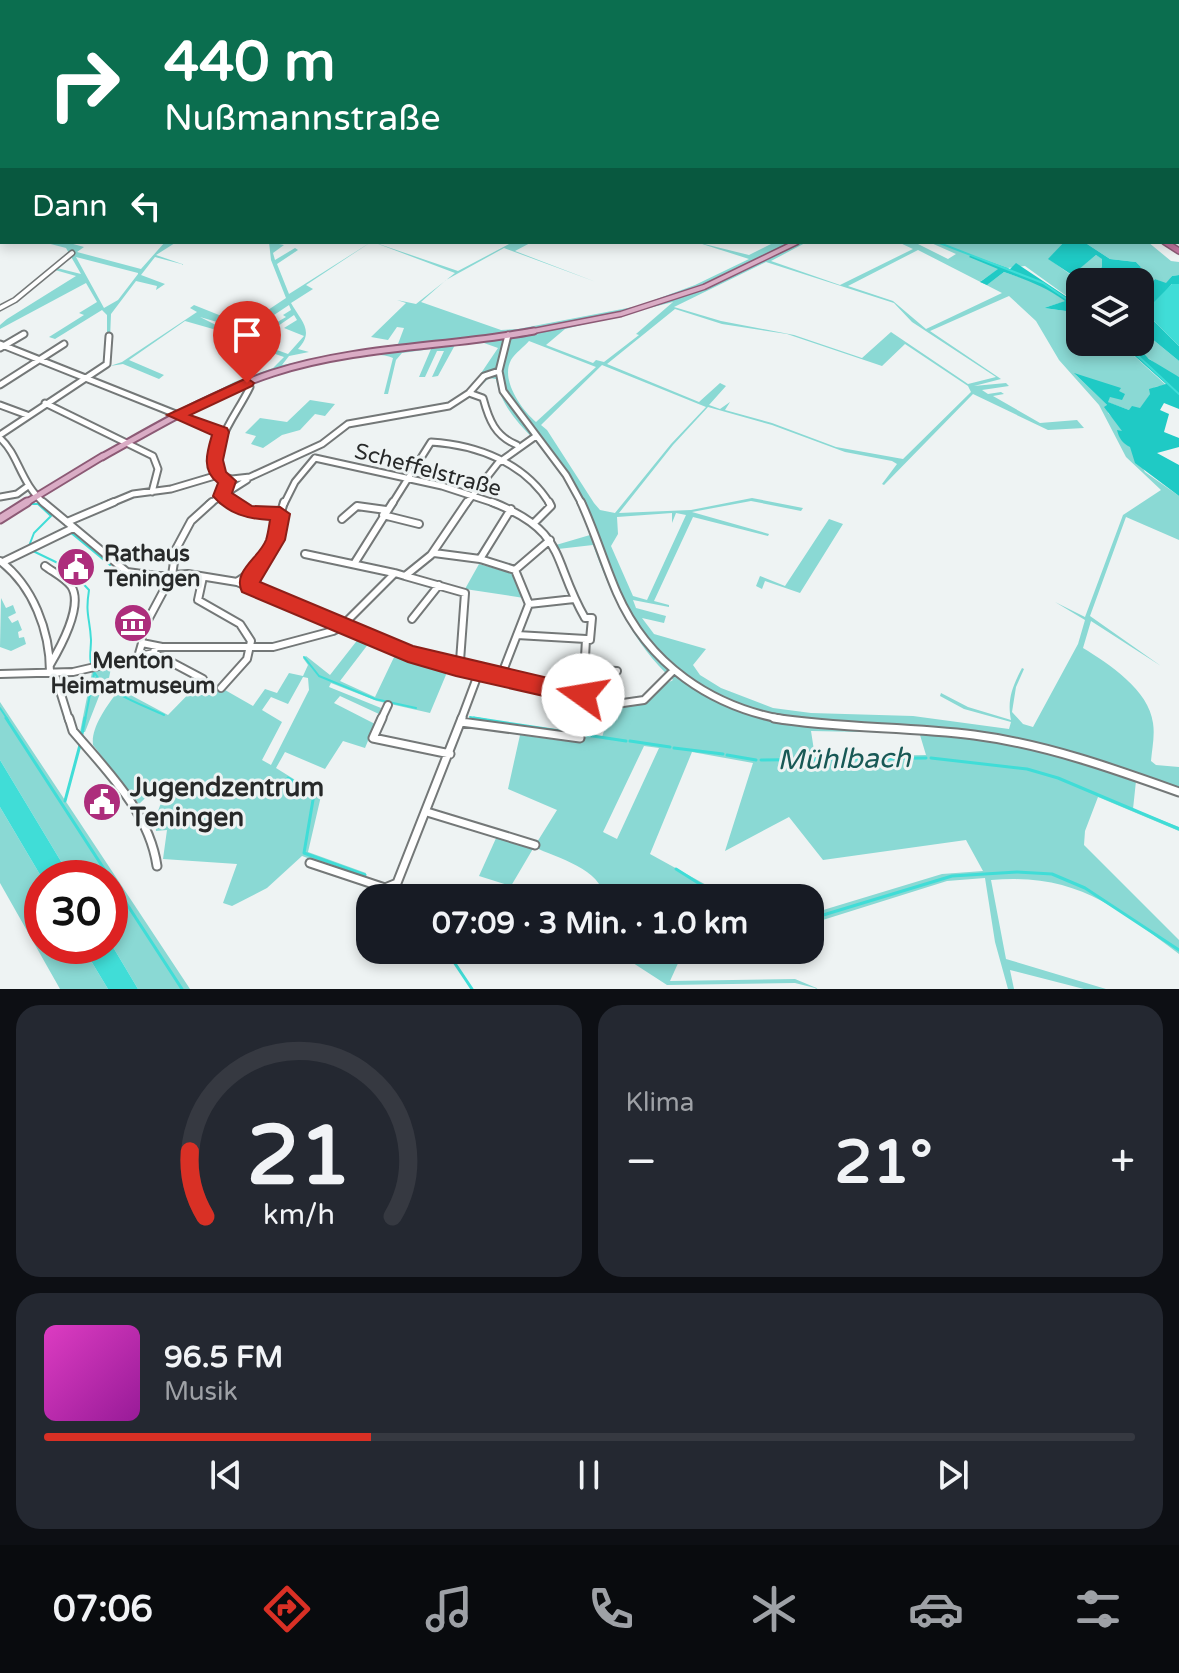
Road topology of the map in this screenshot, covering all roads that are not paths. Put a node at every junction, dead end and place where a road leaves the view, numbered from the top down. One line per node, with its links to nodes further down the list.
1 (793, 244): 5 (main road)
2 (72, 253): 3 (street)
3 (0, 308)
4 (24, 334): 10 (street)
5 (508, 335): 7 (main road); 9 (street)
6 (109, 336): 13 (street)
7 (492, 337): 9 (street); 19 (main road)
8 (64, 344): 11 (street)
9 (507, 345): 12 (street)
10 (1, 346): 11 (street)
11 (40, 360): 13 (street); 14 (street)
12 (499, 371): 16 (street); 23 (street)
13 (84, 378): 17 (street); 19 (street)
14 (0, 385)
15 (250, 387): 21 (street)
16 (469, 393): 25 (street); 26 (street)
17 (45, 403): 20 (street); 24 (street)
18 (0, 405): 20 (street)
19 (175, 415): 21 (street); 24 (main road)
20 (28, 416): 22 (street)
21 (221, 432): 29 (street)
22 (0, 436): 33 (street)
23 (536, 436): 25 (street); 80 (street)
24 (126, 443): 34 (street); 36 (main road)
25 (517, 445): 28 (street)
26 (313, 449): 27 (street); 30 (street)
27 (315, 458): 32 (street, Scheffelstraße); 41 (street)
28 (501, 462): 32 (street); 35 (street); 45 (street)
29 (218, 475): 31 (street); 34 (street)
30 (250, 477): 31 (street); 37 (street)
31 (226, 478): 37 (street)
32 (405, 479): 35 (street, Scheffelstraße); 40 (street)
33 (28, 486): 36 (street); 38 (street)
34 (152, 492): 44 (street)
35 (473, 495): 39 (street, Scheffelstraße); 49 (street)
36 (35, 496): 42 (main road); 44 (street)
37 (223, 496): 41 (street); 59 (street)
38 (0, 497)
39 (511, 509): 45 (street, Scheffelstraße); 51 (street)
40 (384, 513): 43 (street); 46 (street); 53 (street)
41 (280, 514): 60 (street)
42 (0, 519)
43 (342, 519)
44 (67, 522): 47 (street)
45 (535, 522): 48 (street, Scheffelstraße)
46 (419, 524)
47 (73, 528): 52 (street); 59 (street)
48 (550, 540): 56 (street); 66 (street, Scheffelstraße)
49 (434, 553): 51 (street); 61 (street)
50 (305, 554): 53 (street)
51 (480, 559): 56 (street)
52 (1, 562): 54 (street)
53 (354, 564): 58 (street)
54 (11, 566): 57 (street); 78 (street)
55 (45, 566): 78 (street)
56 (515, 570): 67 (street)
57 (0, 571)
58 (395, 573): 61 (street); 69 (street)
59 (172, 575): 62 (street); 72 (street)
60 (251, 575): 63 (street); 65 (street)
61 (405, 576): 64 (street)
62 (203, 577): 63 (street); 73 (street)
63 (237, 582): 65 (street)
64 (439, 585): 68 (street); 76 (street)
65 (249, 586): 69 (street)
66 (575, 599): 67 (street); 71 (street, Scheffelstraße)
67 (529, 604): 70 (street)
68 (412, 619)
69 (341, 627): 73 (street); 76 (street)
70 (517, 635): 71 (street); 83 (street)
71 (586, 639): 77 (street, Scheffelstraße)
72 (142, 643): 74 (street); 75 (street)
73 (249, 648): 74 (street); 85 (street)
74 (155, 650): 75 (street); 84 (street)
75 (139, 656): 78 (street)
76 (456, 667): 81 (street)
77 (584, 669): 79 (street); 86 (street, Scheffelstraße)
78 (52, 671): 82 (street); 95 (street)
79 (617, 671)
80 (673, 671): 86 (street); 91 (street)
81 (479, 672): 83 (street); 88 (street)
82 (0, 674)
83 (501, 676): 86 (street)
84 (203, 679)
85 (221, 688)
86 (583, 695)
87 (388, 705): 90 (street)
88 (461, 722): 89 (street); 90 (street)
89 (580, 738)
90 (450, 754): 92 (street)
91 (1179, 792)
92 (427, 812): 93 (street); 94 (street)
93 (535, 845)
94 (310, 863)
95 (157, 866)

